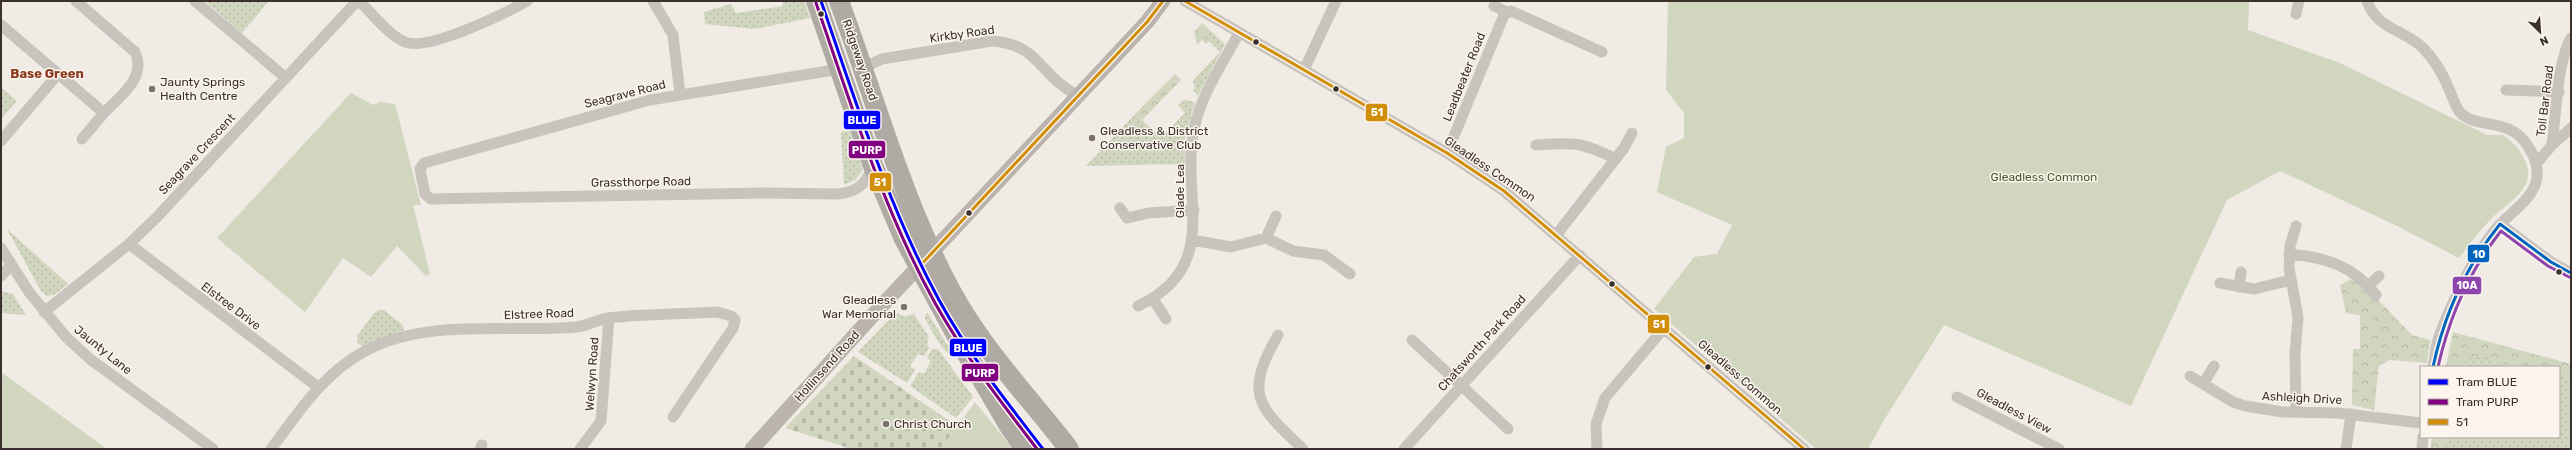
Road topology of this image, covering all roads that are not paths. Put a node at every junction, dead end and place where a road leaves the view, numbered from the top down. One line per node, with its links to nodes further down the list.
1 (76, 1): 29 (street)
2 (195, 1): 24 (street)
3 (358, 1): 4 (street); 24 (street, Seagrave Crescent)
4 (527, 1)
5 (653, 1): 27 (street)
6 (816, 1): 20 (highway, Ridgeway Road)
7 (839, 1): 23 (highway, Ridgeway Road)
8 (1163, 1): 28 (main road, Hollinsend Road)
9 (1185, 1): 17 (street, Gleadless Common)
10 (1336, 1): 21 (street)
11 (2299, 1): 15 (street)
12 (2367, 1): 39 (street)
13 (1494, 6): 14 (street)
14 (1507, 12): 19 (street); 36 (street, Leadbeater Road)
15 (2296, 14)
16 (1, 24): 22 (street)
17 (1239, 33): 21 (street, Gleadless Common); 42 (street, Glade Lea)
18 (2571, 38): 26 (street, Toll Bar Road)
19 (1602, 52)
20 (840, 69): 27 (street, Seagrave Road); 38 (highway, Ridgeway Road)
21 (1304, 70): 36 (street, Gleadless Common)
22 (58, 74): 29 (street); 33 (street)
23 (865, 75): 28 (street, Kirkby Road); 51 (highway, Ridgeway Road)
24 (286, 78): 49 (street, Seagrave Crescent)
25 (2506, 90): 26 (street)
26 (2559, 92): 35 (street, Toll Bar Road)
27 (680, 94): 40 (street, Seagrave Road)
28 (1077, 95): 51 (main road, Hollinsend Road)
29 (104, 113): 32 (street)
30 (2571, 128): 35 (street)
31 (1632, 133): 37 (street)
32 (82, 139)
33 (1, 141)
34 (1536, 145): 37 (street)
35 (2552, 145): 39 (street)
36 (1446, 153): 46 (street, Gleadless Common)
37 (1616, 159): 46 (street)
38 (872, 163): 40 (street, Grassthorpe Road); 55 (highway, Ridgeway Road)
39 (2536, 164): 44 (street)
40 (421, 165)
41 (1120, 208): 42 (street)
42 (1194, 210): 48 (street, Glade Lea)
43 (1276, 216): 47 (street)
44 (2500, 224): 57 (street); 75 (street)
45 (2296, 226): 52 (street)
46 (1557, 234): 53 (street, Gleadless Common)
47 (1266, 238): 48 (street); 58 (street)
48 (1192, 240): 66 (street, Glade Lea)
49 (129, 244): 68 (street, Seagrave Crescent); 79 (street, Elstree Drive)
50 (1, 248): 54 (street, Jaunty Lane)
51 (932, 253): 55 (main road, Hollinsend Road); 92 (highway, Ridgeway Road)
52 (2289, 254): 61 (street); 63 (street)
53 (1580, 255): 71 (street, Gleadless Common); 78 (street, Chatsworth Park Road)
54 (11, 265): 59 (street); 68 (street, Jaunty Lane)
55 (918, 268): 90 (main road, Hollinsend Road); 91 (highway, Ridgeway Road)
56 (2241, 272): 64 (street)
57 (2571, 272)
58 (1350, 274)
59 (1, 276)
60 (2380, 276): 63 (street)
61 (2291, 280): 64 (street); 81 (street)
62 (2220, 283): 64 (street)
63 (2368, 285): 65 (street)
64 (2239, 287)
65 (2376, 295)
66 (1153, 299): 67 (street, Glade Lea); 70 (street)
67 (1138, 306)
68 (44, 312): 87 (street, Jaunty Lane)
69 (609, 318): 79 (street, Elstree Road); 83 (street, Elstree Road); 89 (street, Welwyn Road)
70 (1166, 319)
71 (1664, 328): 95 (street); 96 (street, Gleadless Common)
72 (1278, 335): 93 (street)
73 (1412, 340): 78 (street)
74 (2214, 366): 77 (street)
75 (2433, 366)
76 (2190, 376): 77 (street, Ashleigh Drive)
77 (2203, 384): 81 (street, Ashleigh Drive)
78 (1462, 385): 85 (street); 94 (street, Chatsworth Park Road)
79 (318, 387): 88 (street, Elstree Road)
80 (1957, 397): 97 (street, Gleadless View)
81 (2296, 412): 82 (street, Ashleigh Drive)
82 (2351, 414): 84 (street, Ashleigh Drive); 98 (street)
83 (673, 417)
84 (2420, 423)
85 (1508, 430)
86 (2423, 438): 99 (street)
87 (213, 449)
88 (271, 449)
89 (580, 449)
90 (752, 449)
91 (1025, 449)
92 (1069, 449)
93 (1303, 449)
94 (1404, 449)
95 (1597, 449)
96 (1804, 449)
97 (2059, 449)
98 (2346, 449)
99 (2422, 449)

